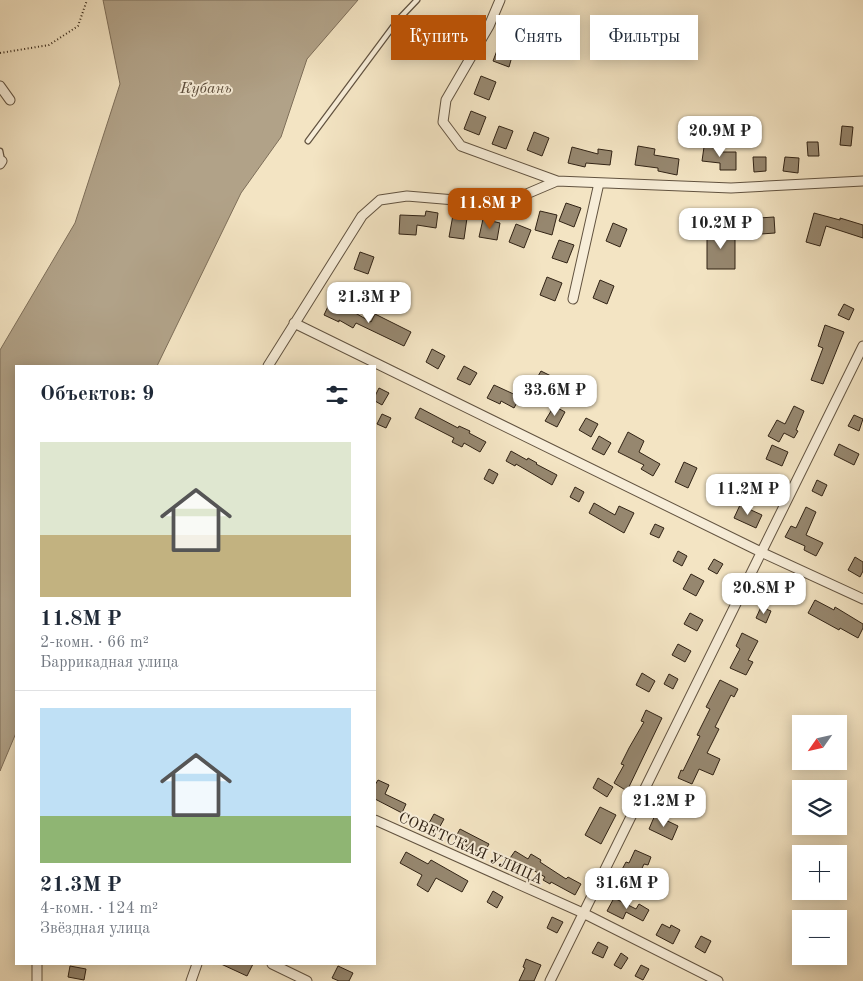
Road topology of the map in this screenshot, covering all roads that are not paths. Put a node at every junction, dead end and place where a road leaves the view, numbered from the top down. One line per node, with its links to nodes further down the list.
1 (417, 0): 5 (lane)
2 (500, 0): 9 (street)
3 (0, 86): 4 (street)
4 (10, 100)
5 (308, 141)
6 (0, 151): 7 (lane)
7 (1, 163)
8 (863, 180): 10 (street)
9 (557, 181): 10 (street); 12 (street)
10 (599, 183): 11 (street)
11 (573, 299)
12 (294, 323): 15 (street); 16 (street)
13 (863, 346): 14 (street)
14 (861, 359): 16 (street)
15 (269, 365)
16 (763, 553): 17 (street); 19 (street)
17 (863, 599)
18 (376, 820): 19 (street, СОВЕТСКАЯ УЛИЦА)
19 (583, 913): 26 (street); 27 (street, СОВЕТСКАЯ УЛИЦА)
20 (37, 965): 23 (street)
21 (197, 965): 24 (street)
22 (274, 965): 25 (street)
23 (37, 981)
24 (191, 981)
25 (307, 981)
26 (550, 981)
27 (718, 981)

